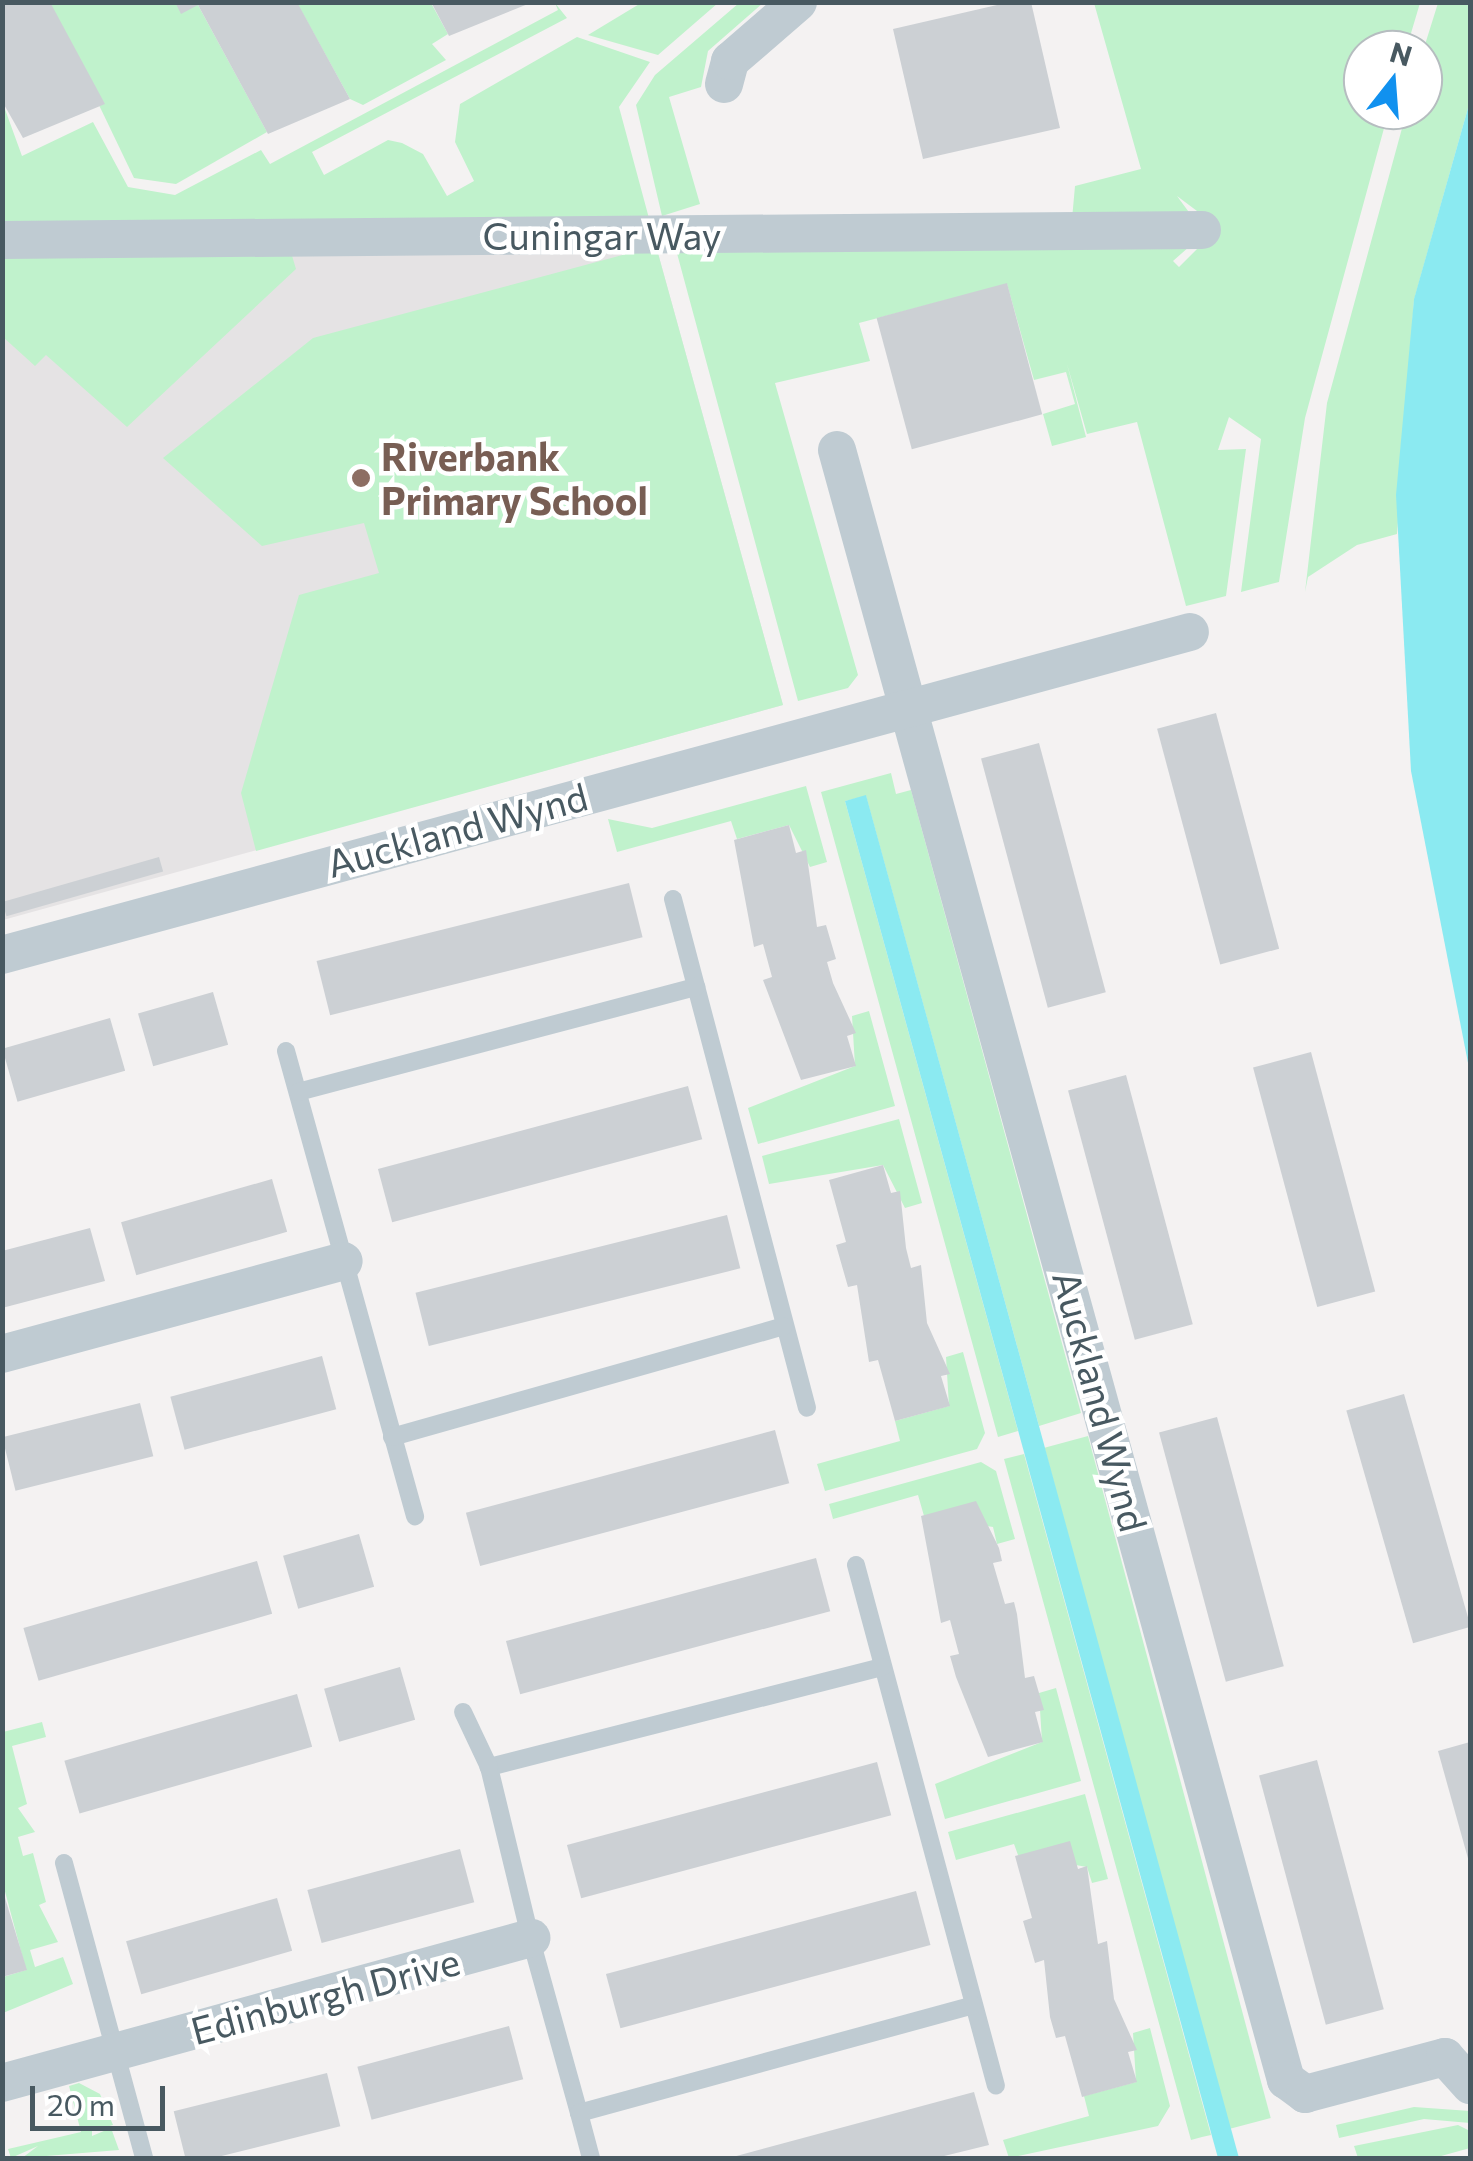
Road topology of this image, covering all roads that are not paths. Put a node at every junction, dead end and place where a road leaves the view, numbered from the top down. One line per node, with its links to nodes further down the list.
1 (798, 2): 2 (street)
2 (724, 84)
3 (1202, 230): 4 (street, Cuningar Way)
4 (2, 240)
5 (837, 450): 7 (street, Auckland Wynd)
6 (1190, 632): 7 (street, Auckland Wynd)
7 (912, 706): 9 (street, Auckland Wynd); 27 (street, Auckland Wynd)
8 (674, 900): 10 (lane)
9 (2, 955)
10 (696, 986): 12 (lane); 14 (lane)
11 (286, 1051): 12 (lane)
12 (298, 1092): 13 (lane)
13 (344, 1261): 15 (street); 17 (lane)
14 (784, 1326): 16 (lane); 17 (lane)
15 (2, 1354)
16 (807, 1408)
17 (392, 1437): 18 (lane)
18 (415, 1516)
19 (856, 1565): 20 (lane)
20 (882, 1667): 22 (lane); 25 (lane)
21 (463, 1712): 22 (lane)
22 (488, 1767): 24 (lane)
23 (64, 1862): 26 (lane)
24 (531, 1938): 26 (street, Edinburgh Drive); 31 (lane)
25 (974, 2005): 29 (lane); 31 (lane)
26 (115, 2052): 28 (street, Edinburgh Drive); 32 (lane)
27 (1458, 2054): 30 (street)
28 (2, 2083)
29 (996, 2086)
30 (1470, 2086)
31 (579, 2113): 33 (lane)
32 (144, 2158)
33 (591, 2158)

